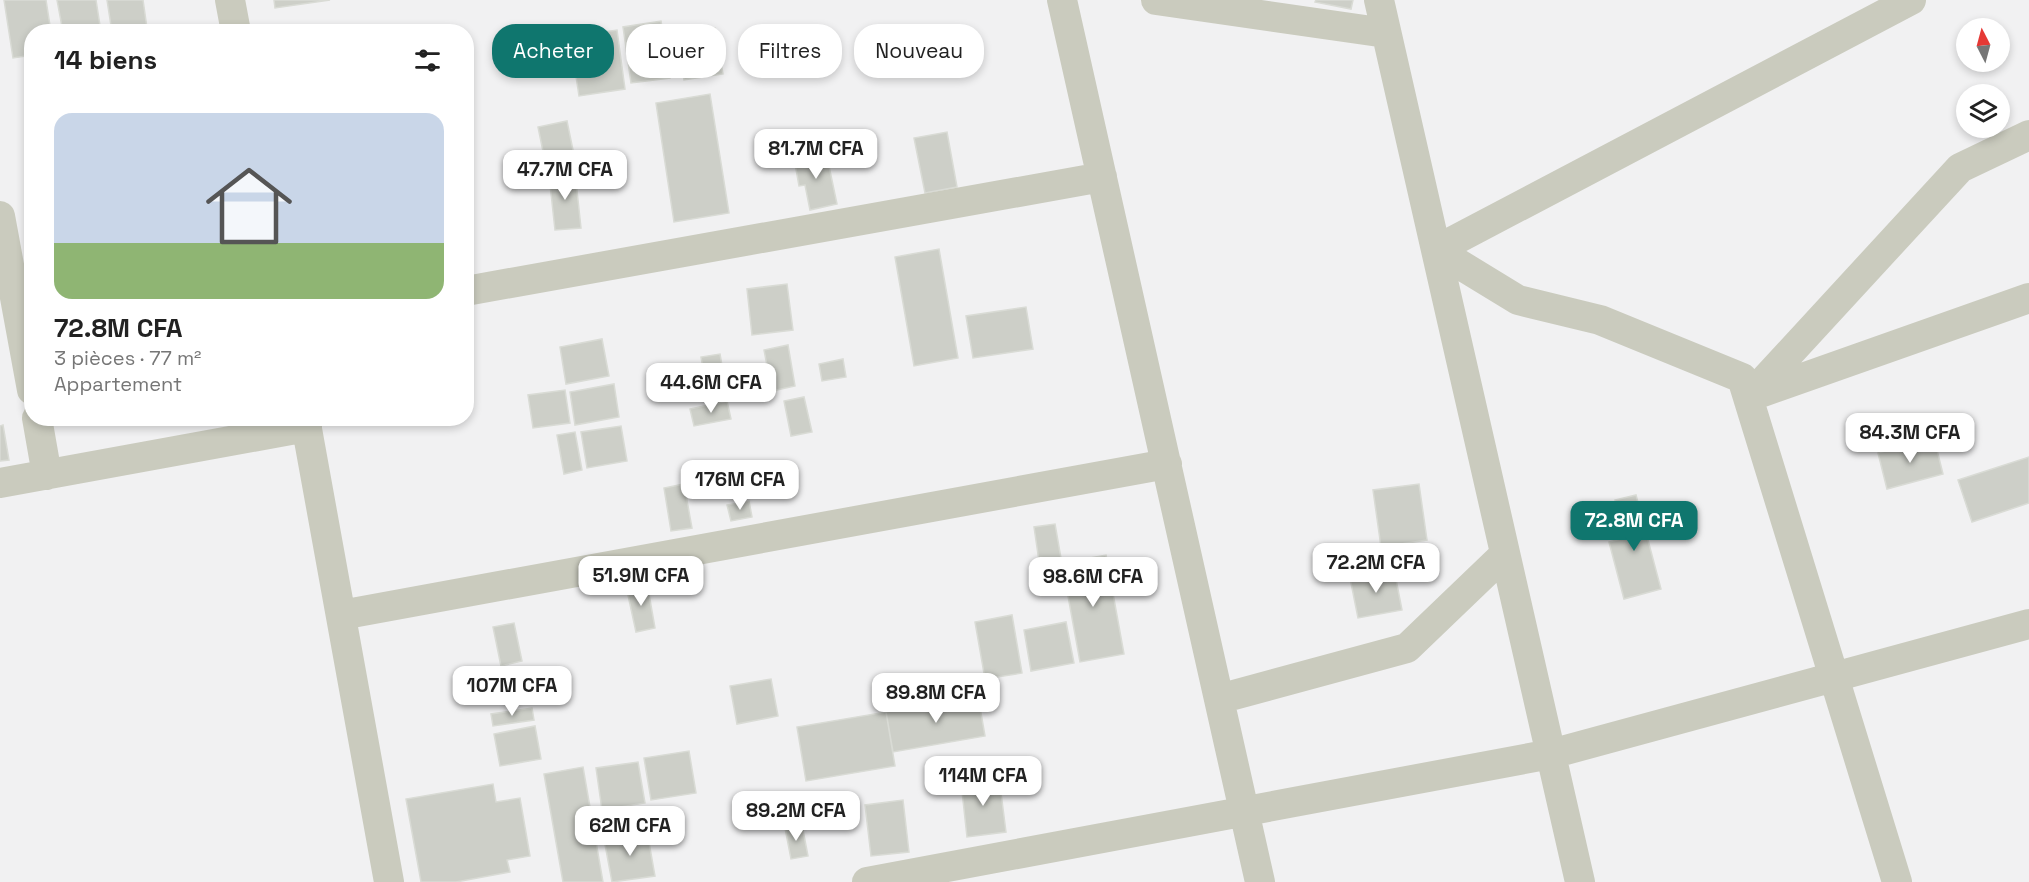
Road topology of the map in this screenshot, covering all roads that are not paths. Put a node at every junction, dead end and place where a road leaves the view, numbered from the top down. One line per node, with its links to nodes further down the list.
1 (230, 0): 6 (street)
2 (1062, 0): 9 (street)
3 (1156, 0): 7 (street)
4 (1379, 0): 7 (street)
5 (1911, 0): 11 (street)
6 (234, 24)
7 (1386, 33): 11 (street)
8 (2029, 135): 15 (street)
9 (1102, 177): 12 (street); 19 (street)
10 (0, 216): 14 (street)
11 (1436, 250): 15 (street); 22 (street)
12 (474, 290)
13 (2029, 298): 15 (street)
14 (24, 346)
15 (1749, 397): 25 (street)
16 (38, 426): 20 (street)
17 (291, 426): 20 (street)
18 (307, 426): 23 (street)
19 (1167, 464): 23 (street); 26 (street)
20 (47, 475): 21 (street)
21 (0, 483)
22 (1505, 554): 26 (street); 27 (street)
23 (341, 615): 29 (street)
24 (2029, 624): 25 (street)
25 (1835, 676): 27 (street); 33 (street)
26 (1219, 699): 28 (street)
27 (1551, 754): 28 (street); 32 (street)
28 (1244, 812): 30 (street); 31 (street)
29 (389, 882)
30 (867, 882)
31 (1260, 882)
32 (1580, 882)
33 (1897, 882)

